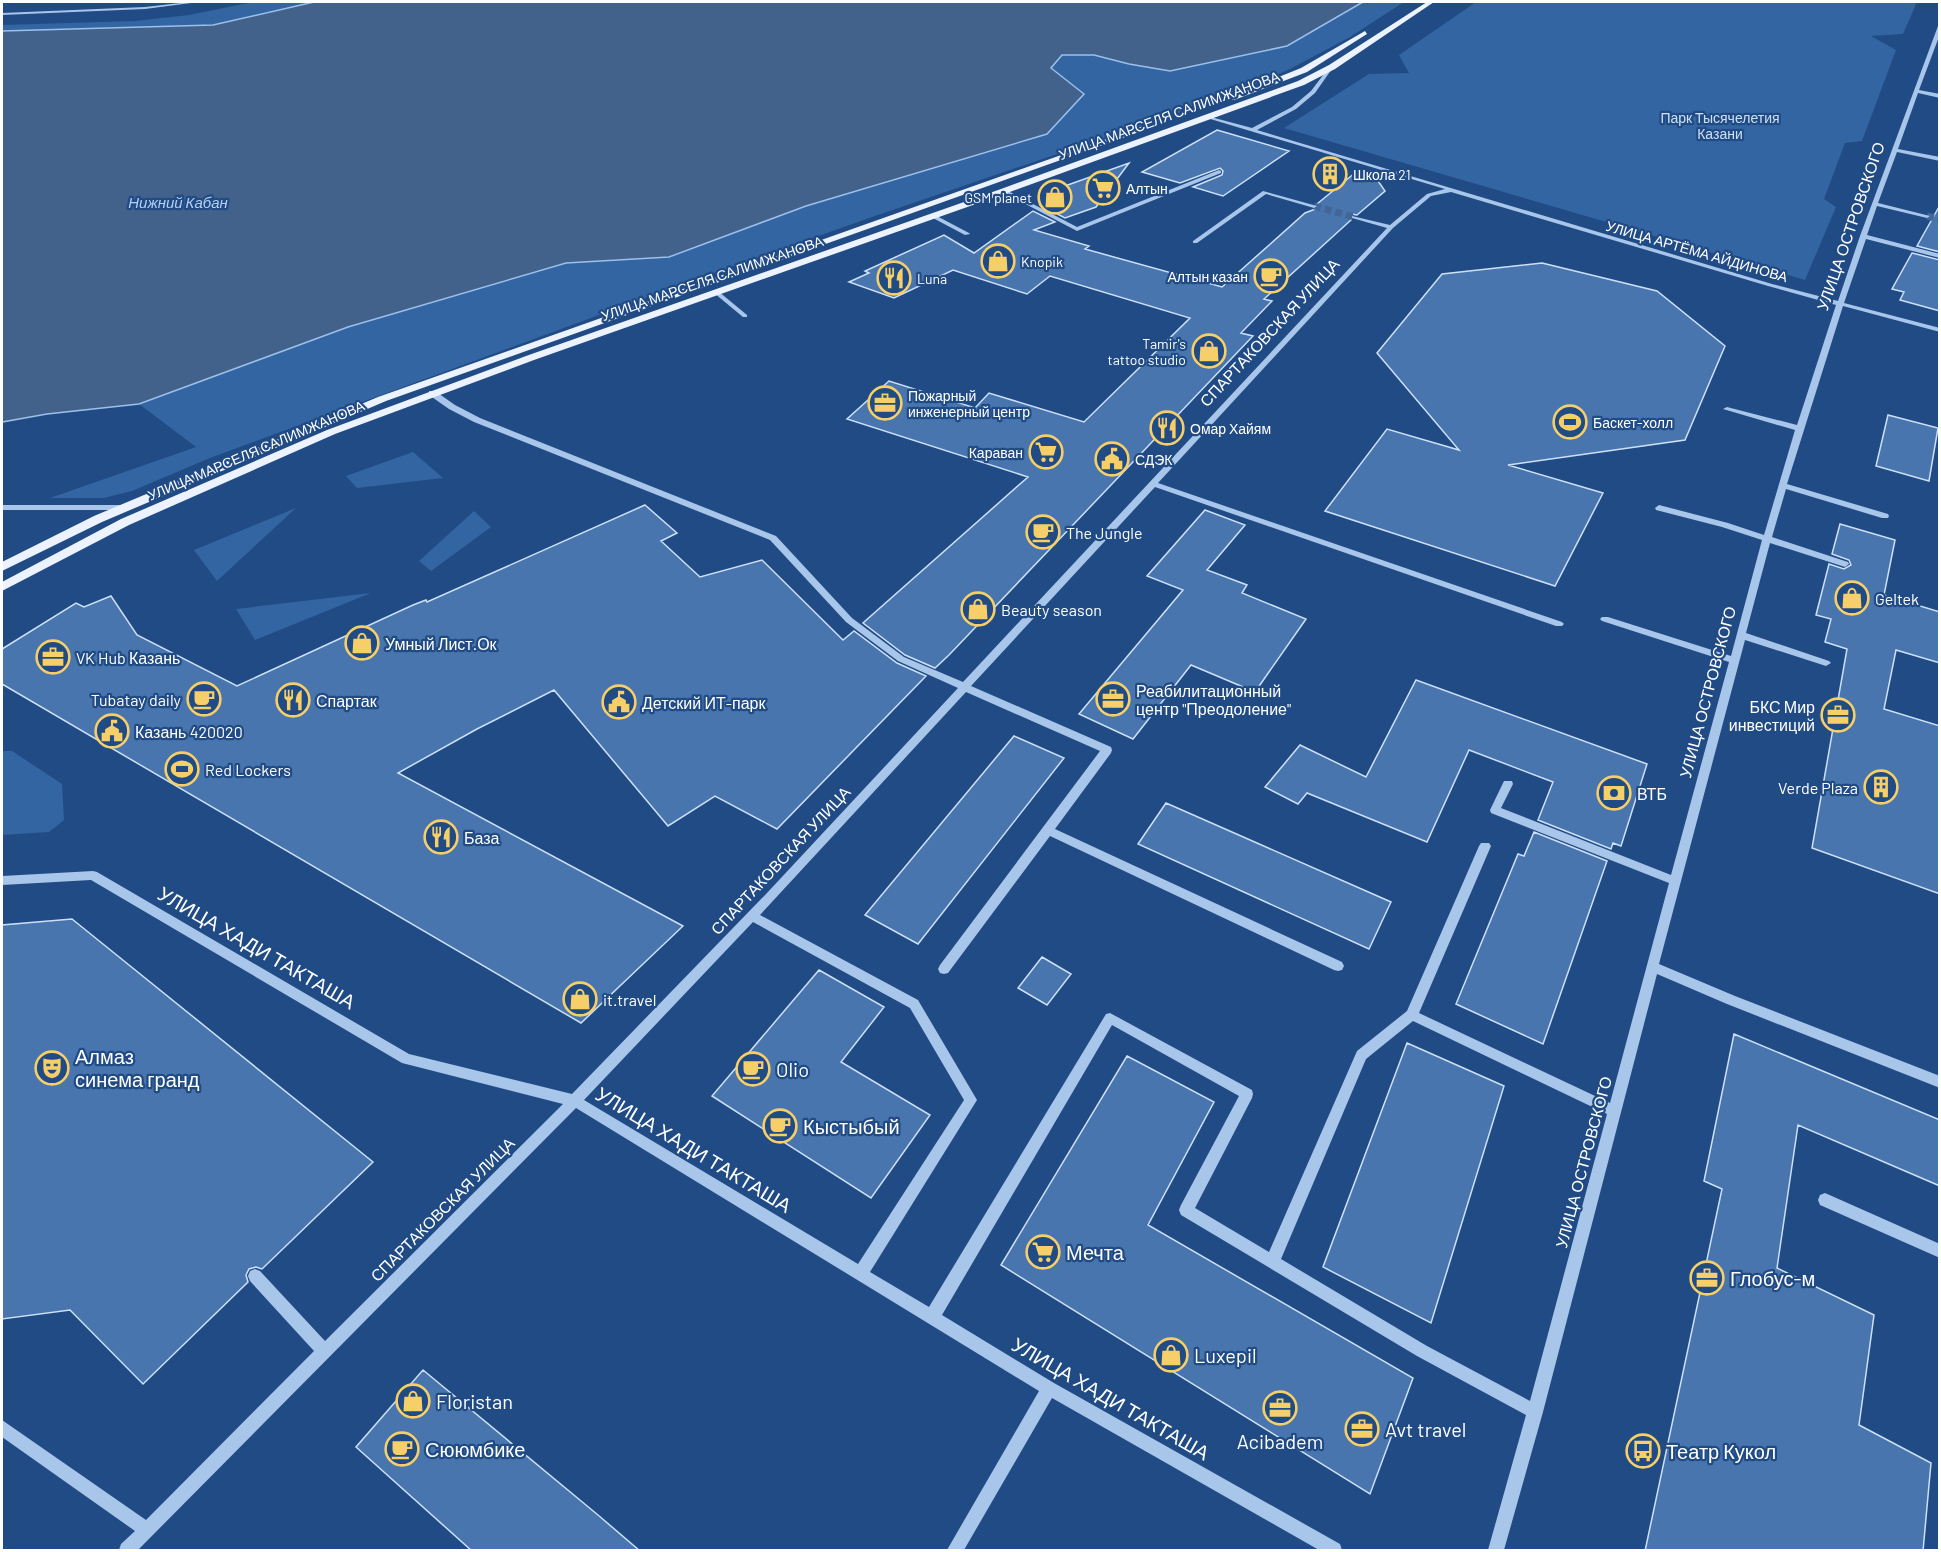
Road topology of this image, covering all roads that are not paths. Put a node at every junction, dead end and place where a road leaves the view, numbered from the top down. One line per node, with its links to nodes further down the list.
1 (197, 2): 4 (street)
2 (1413, 2): 38 (main road)
3 (1431, 2): 7 (main road, УЛИЦА МАРСЕЛЯ САЛИМЖАНОВА)
4 (145, 5): 5 (street)
5 (2, 14)
6 (1939, 27): 8 (street, УЛИЦА ОСТРОВСКОГО)
7 (1332, 67): 11 (main road, УЛИЦА МАРСЕЛЯ САЛИМЖАНОВА); 12 (street)
8 (1917, 89): 9 (street); 10 (street); 13 (street, УЛИЦА ОСТРОВСКОГО)
9 (1940, 90)
10 (1940, 96)
11 (1209, 117): 12 (street, УЛИЦА АРТЁМА АЙДИНОВА); 17 (main road, УЛИЦА МАРСЕЛЯ САЛИМЖАНОВА)
12 (1254, 129): 16 (street, УЛИЦА АРТЁМА АЙДИНОВА)
13 (1895, 150): 14 (street); 18 (street, УЛИЦА ОСТРОВСКОГО)
14 (1940, 159)
15 (1219, 172): 17 (street)
16 (1450, 190): 23 (street, СПАРТАКОВСКАЯ УЛИЦА); 29 (street, УЛИЦА АРТЁМА АЙДИНОВА)
17 (1004, 191): 20 (main road, УЛИЦА МАРСЕЛЯ САЛИМЖАНОВА)
18 (1875, 204): 21 (street); 25 (street, УЛИЦА ОСТРОВСКОГО)
19 (1314, 206): 26 (street)
20 (933, 216): 24 (street); 28 (main road, УЛИЦА МАРСЕЛЯ САЛИМЖАНОВА)
21 (1927, 216)
22 (1354, 217): 23 (street)
23 (1391, 227): 35 (street, СПАРТАКОВСКАЯ УЛИЦА)
24 (968, 234)
25 (1863, 236): 27 (street); 29 (street, УЛИЦА ОСТРОВСКОГО)
26 (1195, 242)
27 (1940, 256)
28 (716, 292): 30 (street); 32 (main road, УЛИЦА МАРСЕЛЯ САЛИМЖАНОВА)
29 (1840, 303): 31 (street, УЛИЦА АРТЁМА АЙДИНОВА); 34 (street, УЛИЦА ОСТРОВСКОГО)
30 (745, 316)
31 (1940, 330)
32 (432, 393): 44 (main road, УЛИЦА МАРСЕЛЯ САЛИМЖАНОВА); 50 (street)
33 (1727, 409): 34 (street)
34 (1801, 429): 36 (street, УЛИЦА ОСТРОВСКОГО)
35 (1153, 484): 46 (street); 50 (street, СПАРТАКОВСКАЯ УЛИЦА)
36 (1782, 485): 40 (street); 41 (street, УЛИЦА ОСТРОВСКОГО)
37 (2, 508): 38 (street)
38 (123, 508): 43 (main road)
39 (1659, 508): 41 (street)
40 (1885, 516)
41 (1767, 541): 42 (street); 47 (street, УЛИЦА ОСТРОВСКОГО)
42 (1845, 564)
43 (2, 567)
44 (2, 587)
45 (1605, 619): 48 (street)
46 (1559, 624)
47 (1742, 635): 48 (street, УЛИЦА ОСТРОВСКОГО); 49 (street)
48 (1735, 661): 55 (street, УЛИЦА ОСТРОВСКОГО)
49 (1826, 663)
50 (964, 688): 52 (street); 56 (street, СПАРТАКОВСКАЯ УЛИЦА)
51 (1508, 784): 55 (street)
52 (1048, 830): 57 (street); 59 (street)
53 (1485, 846): 60 (street)
54 (2, 880): 62 (street, УЛИЦА ХАДИ ТАКТАША)
55 (1675, 881): 58 (street, УЛИЦА ОСТРОВСКОГО)
56 (752, 916): 62 (street, СПАРТАКОВСКАЯ УЛИЦА); 67 (street)
57 (1338, 966)
58 (1652, 966): 61 (street); 63 (street, УЛИЦА ОСТРОВСКОГО)
59 (944, 969)
60 (1412, 1015): 63 (street); 66 (street)
61 (1940, 1082)
62 (575, 1101): 67 (street, УЛИЦА ХАДИ ТАКТАША); 70 (street, СПАРТАКОВСКАЯ УЛИЦА)
63 (1614, 1111): 72 (street, УЛИЦА ОСТРОВСКОГО)
64 (1826, 1200): 65 (street)
65 (1940, 1251)
66 (1272, 1262): 69 (street); 72 (street)
67 (860, 1274): 69 (street, УЛИЦА ХАДИ ТАКТАША)
68 (255, 1276): 70 (street)
69 (932, 1317): 71 (street, УЛИЦА ХАДИ ТАКТАША)
70 (325, 1352): 74 (street, СПАРТАКОВСКАЯ УЛИЦА)
71 (1049, 1388): 76 (street); 77 (street, УЛИЦА ХАДИ ТАКТАША)
72 (1535, 1412): 78 (street, УЛИЦА ОСТРОВСКОГО)
73 (2, 1429): 74 (street)
74 (147, 1530): 75 (street, СПАРТАКОВСКАЯ УЛИЦА)
75 (127, 1551)
76 (955, 1551)
77 (1334, 1551)
78 (1496, 1551)

